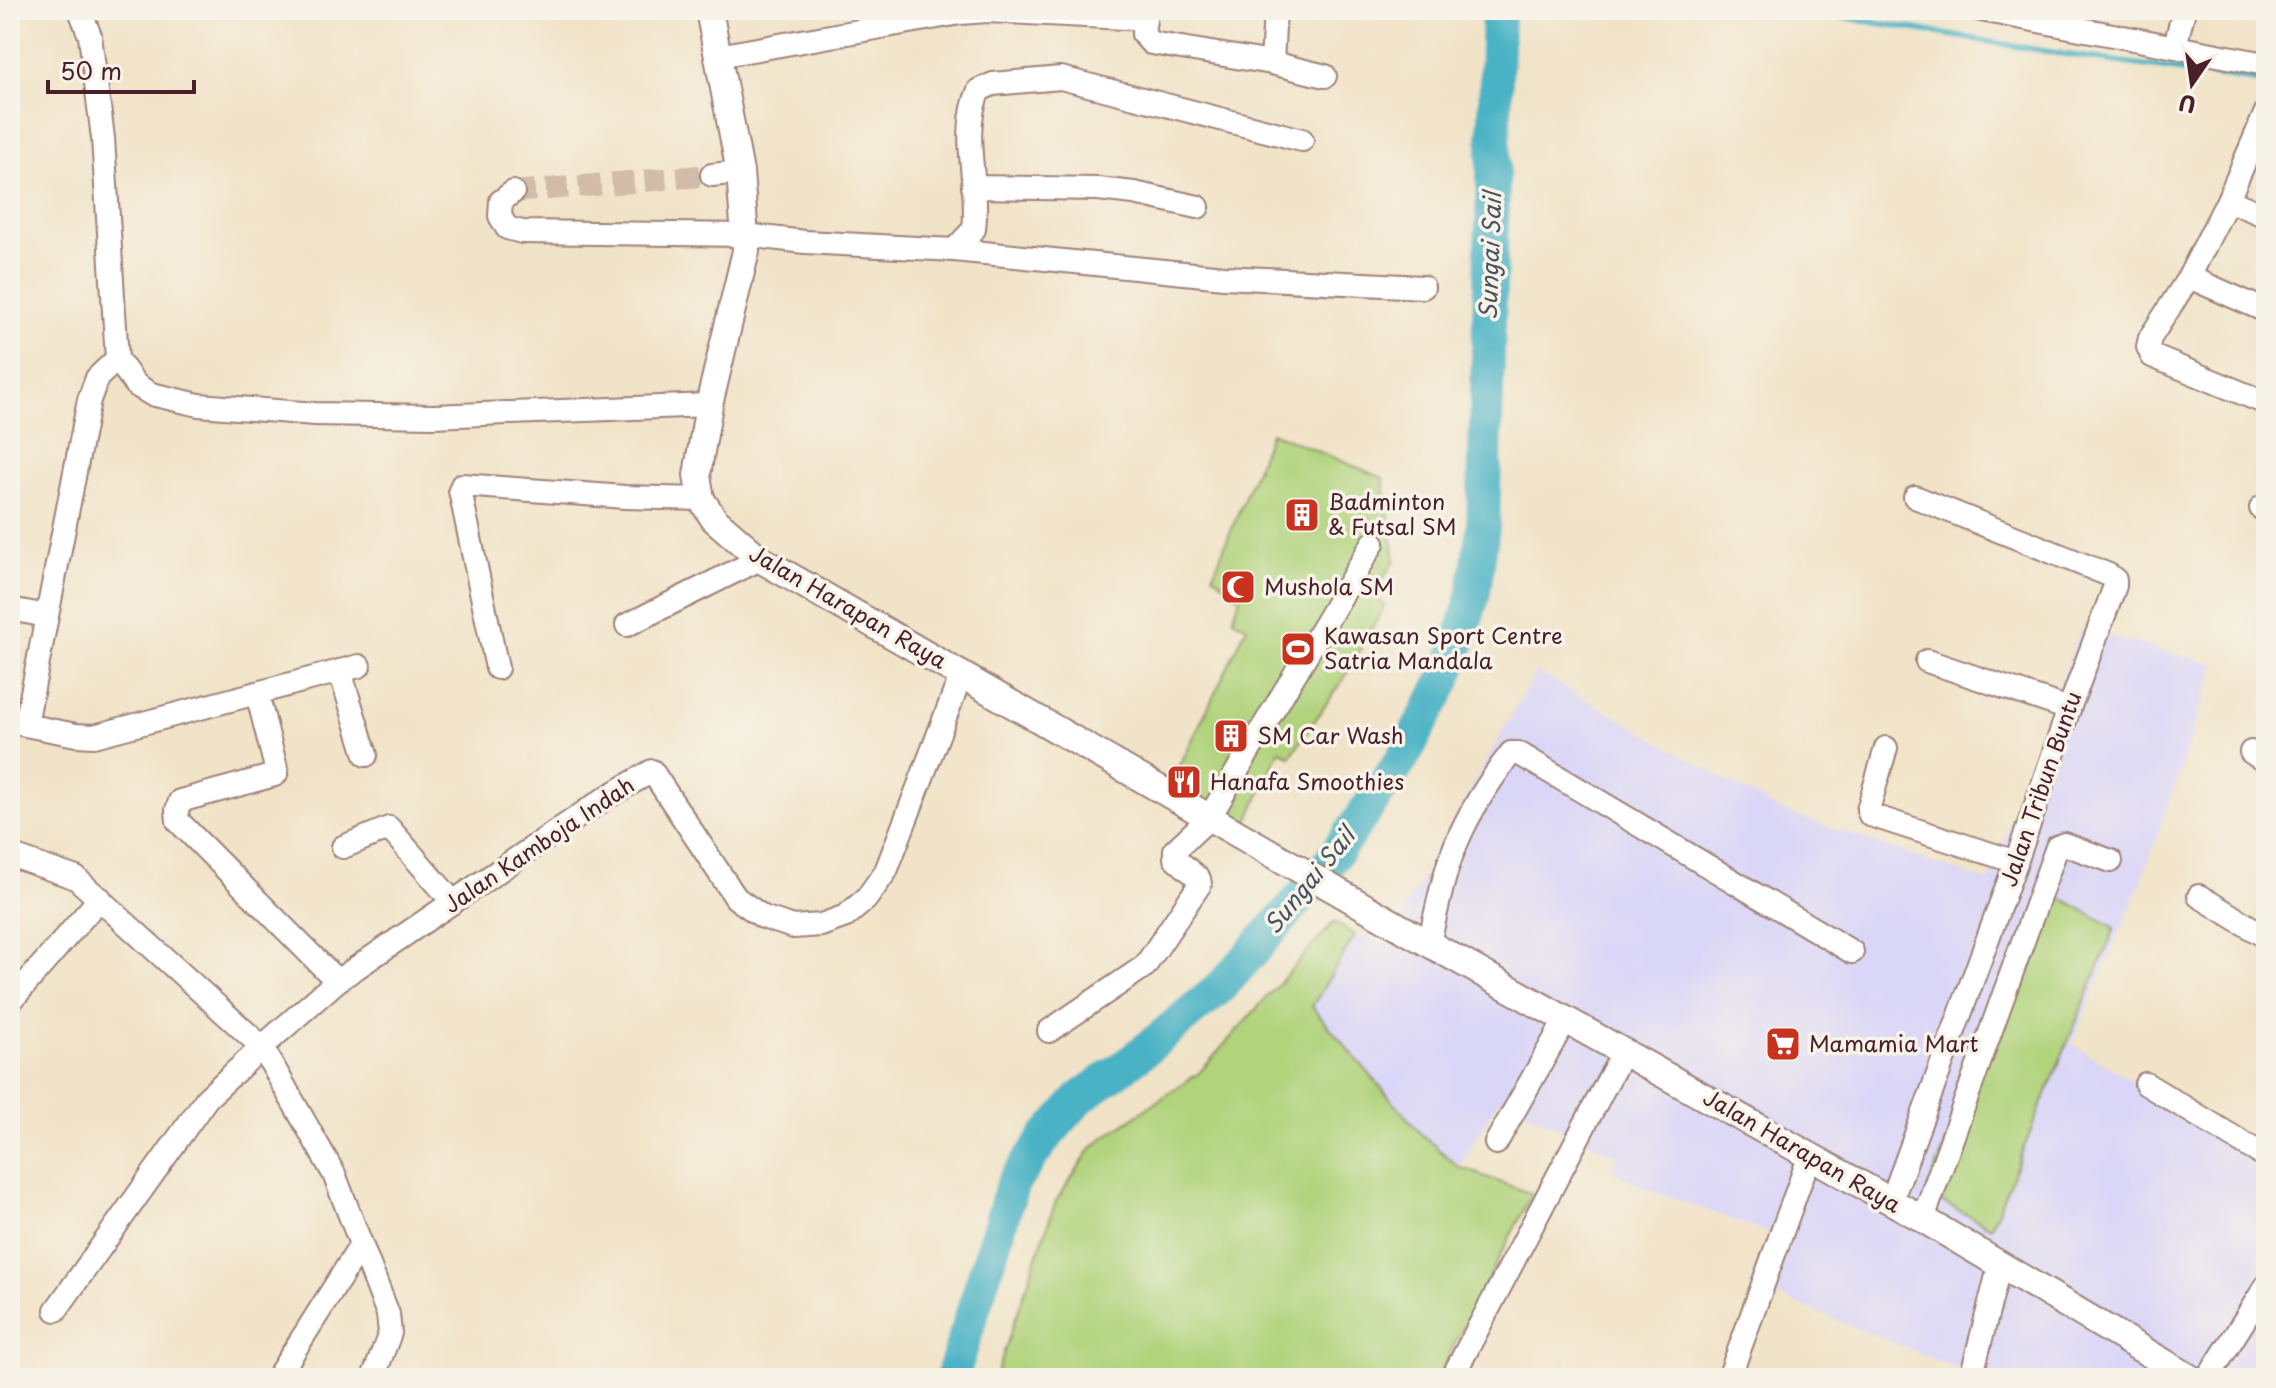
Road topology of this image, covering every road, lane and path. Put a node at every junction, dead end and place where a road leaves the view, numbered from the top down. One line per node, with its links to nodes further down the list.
1 (80, 10): 28 (street)
2 (709, 10): 10 (main road)
3 (1275, 10): 11 (street)
4 (2095, 10): 8 (street)
5 (2184, 10): 9 (street)
6 (1995, 11): 8 (street)
7 (1145, 14): 10 (street); 11 (street)
8 (2089, 33): 9 (street)
9 (2175, 46): 12 (street)
10 (718, 56): 16 (main road)
11 (1272, 63): 13 (street)
12 (2266, 63)
13 (1325, 76)
14 (2266, 112): 20 (street)
15 (1302, 140): 18 (street)
16 (740, 172): 17 (street); 23 (main road)
17 (712, 175)
18 (973, 187): 21 (street); 24 (street)
19 (513, 192): 23 (street)
20 (2228, 200): 22 (street); 25 (street)
21 (1198, 207)
22 (2266, 216)
23 (746, 235): 24 (street); 30 (main road)
24 (954, 250): 26 (street)
25 (2189, 277): 27 (street); 29 (street)
26 (1423, 287)
27 (2266, 311)
28 (117, 359): 30 (street); 36 (street)
29 (2266, 403)
30 (709, 405): 32 (main road)
31 (1915, 497): 42 (street, Jalan Tribun Buntu)
32 (701, 499): 34 (main road, Jalan Harapan Raya); 39 (street)
33 (1373, 543): 46 (street)
34 (760, 559): 37 (street); 40 (main road, Jalan Harapan Raya)
35 (10, 609): 36 (street)
36 (47, 616): 43 (street)
37 (627, 625)
38 (1927, 661): 42 (street)
39 (497, 668)
40 (962, 673): 46 (main road, Jalan Harapan Raya); 53 (street, Jalan Kamboja Indah)
41 (257, 693): 43 (street); 45 (street); 57 (street)
42 (2069, 709): 50 (street, Jalan Tribun Buntu)
43 (18, 723)
44 (1886, 748): 50 (street)
45 (366, 755)
46 (1220, 824): 55 (main road, Jalan Harapan Raya); 60 (street)
47 (343, 847): 53 (street)
48 (10, 855): 52 (street)
49 (2111, 861): 68 (street)
50 (2016, 862): 67 (street, Jalan Tribun Buntu)
51 (2199, 896): 54 (street)
52 (100, 898): 58 (street); 61 (street)
53 (453, 902): 57 (street, Jalan Kamboja Indah)
54 (2266, 937)
55 (1419, 938): 56 (street); 59 (main road, Jalan Harapan Raya)
56 (1852, 952)
57 (337, 981): 61 (street, Jalan Kamboja Indah)
58 (10, 1002)
59 (1566, 1019): 62 (main road, Jalan Harapan Raya); 64 (street)
60 (1049, 1031)
61 (262, 1047): 69 (street); 72 (street, Jalan Kamboja Indah)
62 (1624, 1050): 65 (main road, Jalan Harapan Raya); 75 (street)
63 (2146, 1084): 66 (street)
64 (1496, 1143)
65 (1810, 1155): 67 (main road, Jalan Harapan Raya); 76 (street)
66 (2266, 1157)
67 (1891, 1202): 68 (main road, Jalan Harapan Raya)
68 (1923, 1219): 70 (main road, Jalan Harapan Raya)
69 (361, 1245): 73 (street); 74 (street)
70 (2000, 1264): 77 (street); 78 (main road, Jalan Harapan Raya)
71 (2266, 1286): 79 (street)
72 (56, 1310)
73 (277, 1378)
74 (373, 1378)
75 (1452, 1378)
76 (1729, 1378)
77 (1971, 1378)
78 (2190, 1378)
79 (2208, 1378)

